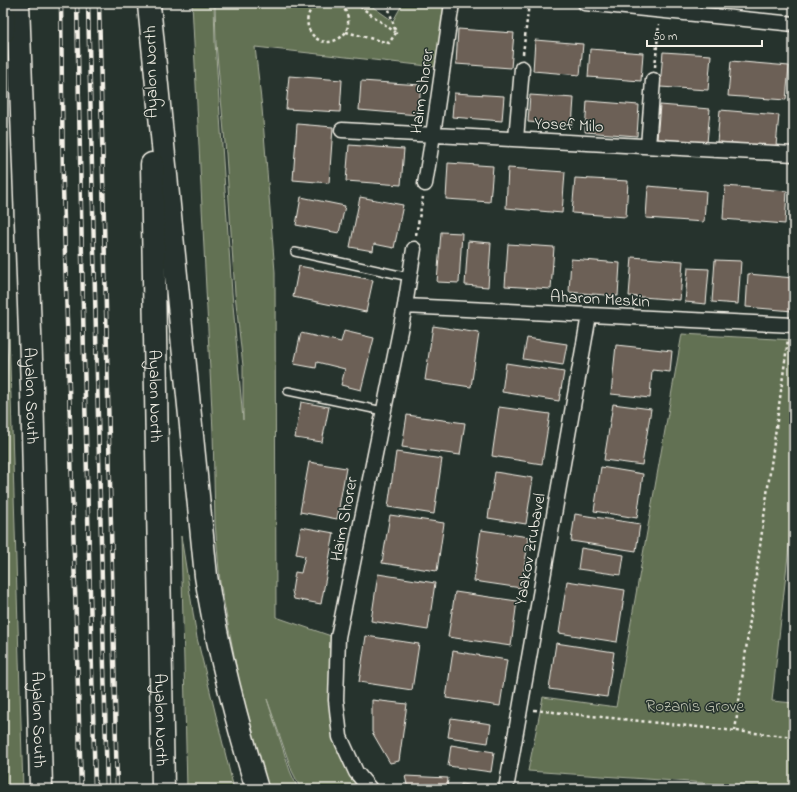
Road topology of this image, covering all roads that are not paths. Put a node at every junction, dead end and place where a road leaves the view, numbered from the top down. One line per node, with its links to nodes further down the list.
1 (4, 3): 7 (highway)
2 (18, 3): 25 (highway, Ayalon South)
3 (452, 3): 11 (street, Haim Shorer)
4 (585, 3): 6 (street)
5 (149, 4): 24 (highway); 26 (highway, Ayalon North)
6 (794, 24)
7 (3, 32)
8 (522, 68): 12 (street)
9 (653, 80): 13 (street)
10 (342, 130): 11 (street, Yosef Milo)
11 (434, 135): 12 (street, Yosef Milo); 15 (street, Haim Shorer)
12 (516, 139): 13 (street, Yosef Milo)
13 (648, 146): 14 (street, Yosef Milo)
14 (794, 154)
15 (425, 184)
16 (414, 249): 18 (street, Haim Shorer)
17 (295, 252): 18 (lane)
18 (409, 277): 19 (street, Haim Shorer)
19 (405, 306): 20 (street, Aharon Meskin); 23 (street, Haim Shorer)
20 (589, 315): 21 (street, Aharon Meskin); 30 (street, Yaakov Zrubavel)
21 (792, 325)
22 (288, 391): 23 (lane)
23 (383, 412): 29 (street, Haim Shorer)
24 (246, 750): 27 (highway); 28 (highway)
25 (41, 789)
26 (163, 789)
27 (252, 789)
28 (257, 789)
29 (370, 789)
30 (506, 789)

